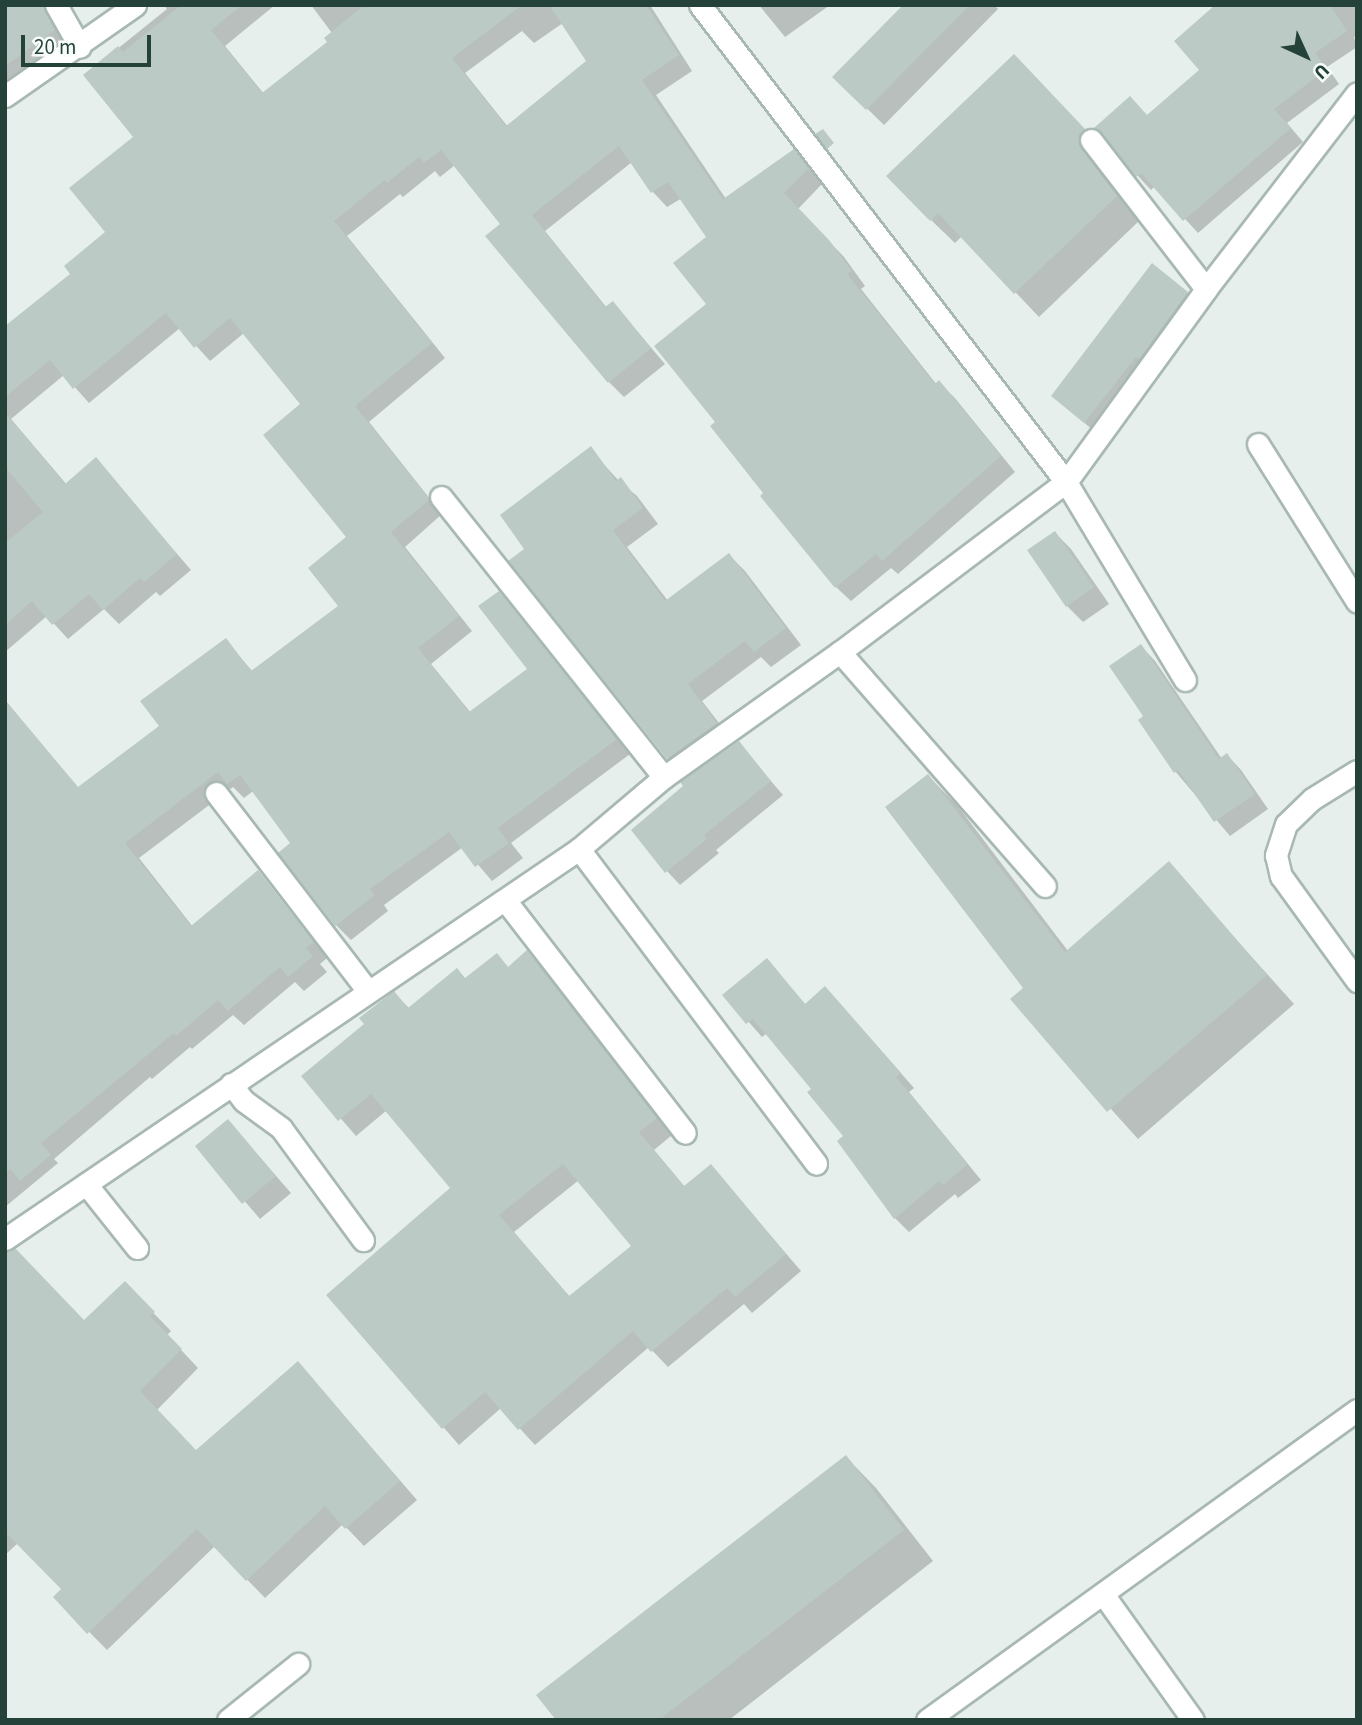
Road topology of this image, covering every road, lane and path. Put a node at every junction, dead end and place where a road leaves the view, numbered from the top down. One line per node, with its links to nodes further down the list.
1 (56, 5): 4 (street)
2 (135, 5): 4 (street)
3 (700, 5): 10 (street)
4 (79, 47): 6 (street)
5 (1357, 93): 8 (street)
6 (5, 96)
7 (1091, 139): 8 (street)
8 (1206, 289): 10 (street)
9 (1258, 444): 12 (street)
10 (1066, 482): 13 (street); 14 (street)
11 (441, 497): 16 (street)
12 (1357, 602)
13 (840, 652): 16 (street); 19 (street)
14 (1185, 680)
15 (1357, 771): 21 (street)
16 (664, 777): 18 (street)
17 (216, 793): 22 (street)
18 (579, 849): 20 (street); 25 (street)
19 (1045, 886)
20 (505, 900): 22 (street); 24 (street)
21 (1357, 981)
22 (367, 990): 23 (street)
23 (231, 1084): 26 (street); 28 (street)
24 (685, 1133)
25 (816, 1164)
26 (86, 1184): 27 (street); 29 (street)
27 (5, 1239)
28 (363, 1240)
29 (137, 1248)
30 (1357, 1410): 31 (street)
31 (1103, 1594): 34 (street); 35 (street)
32 (298, 1664): 33 (street)
33 (228, 1720)
34 (927, 1720)
35 (1193, 1720)

